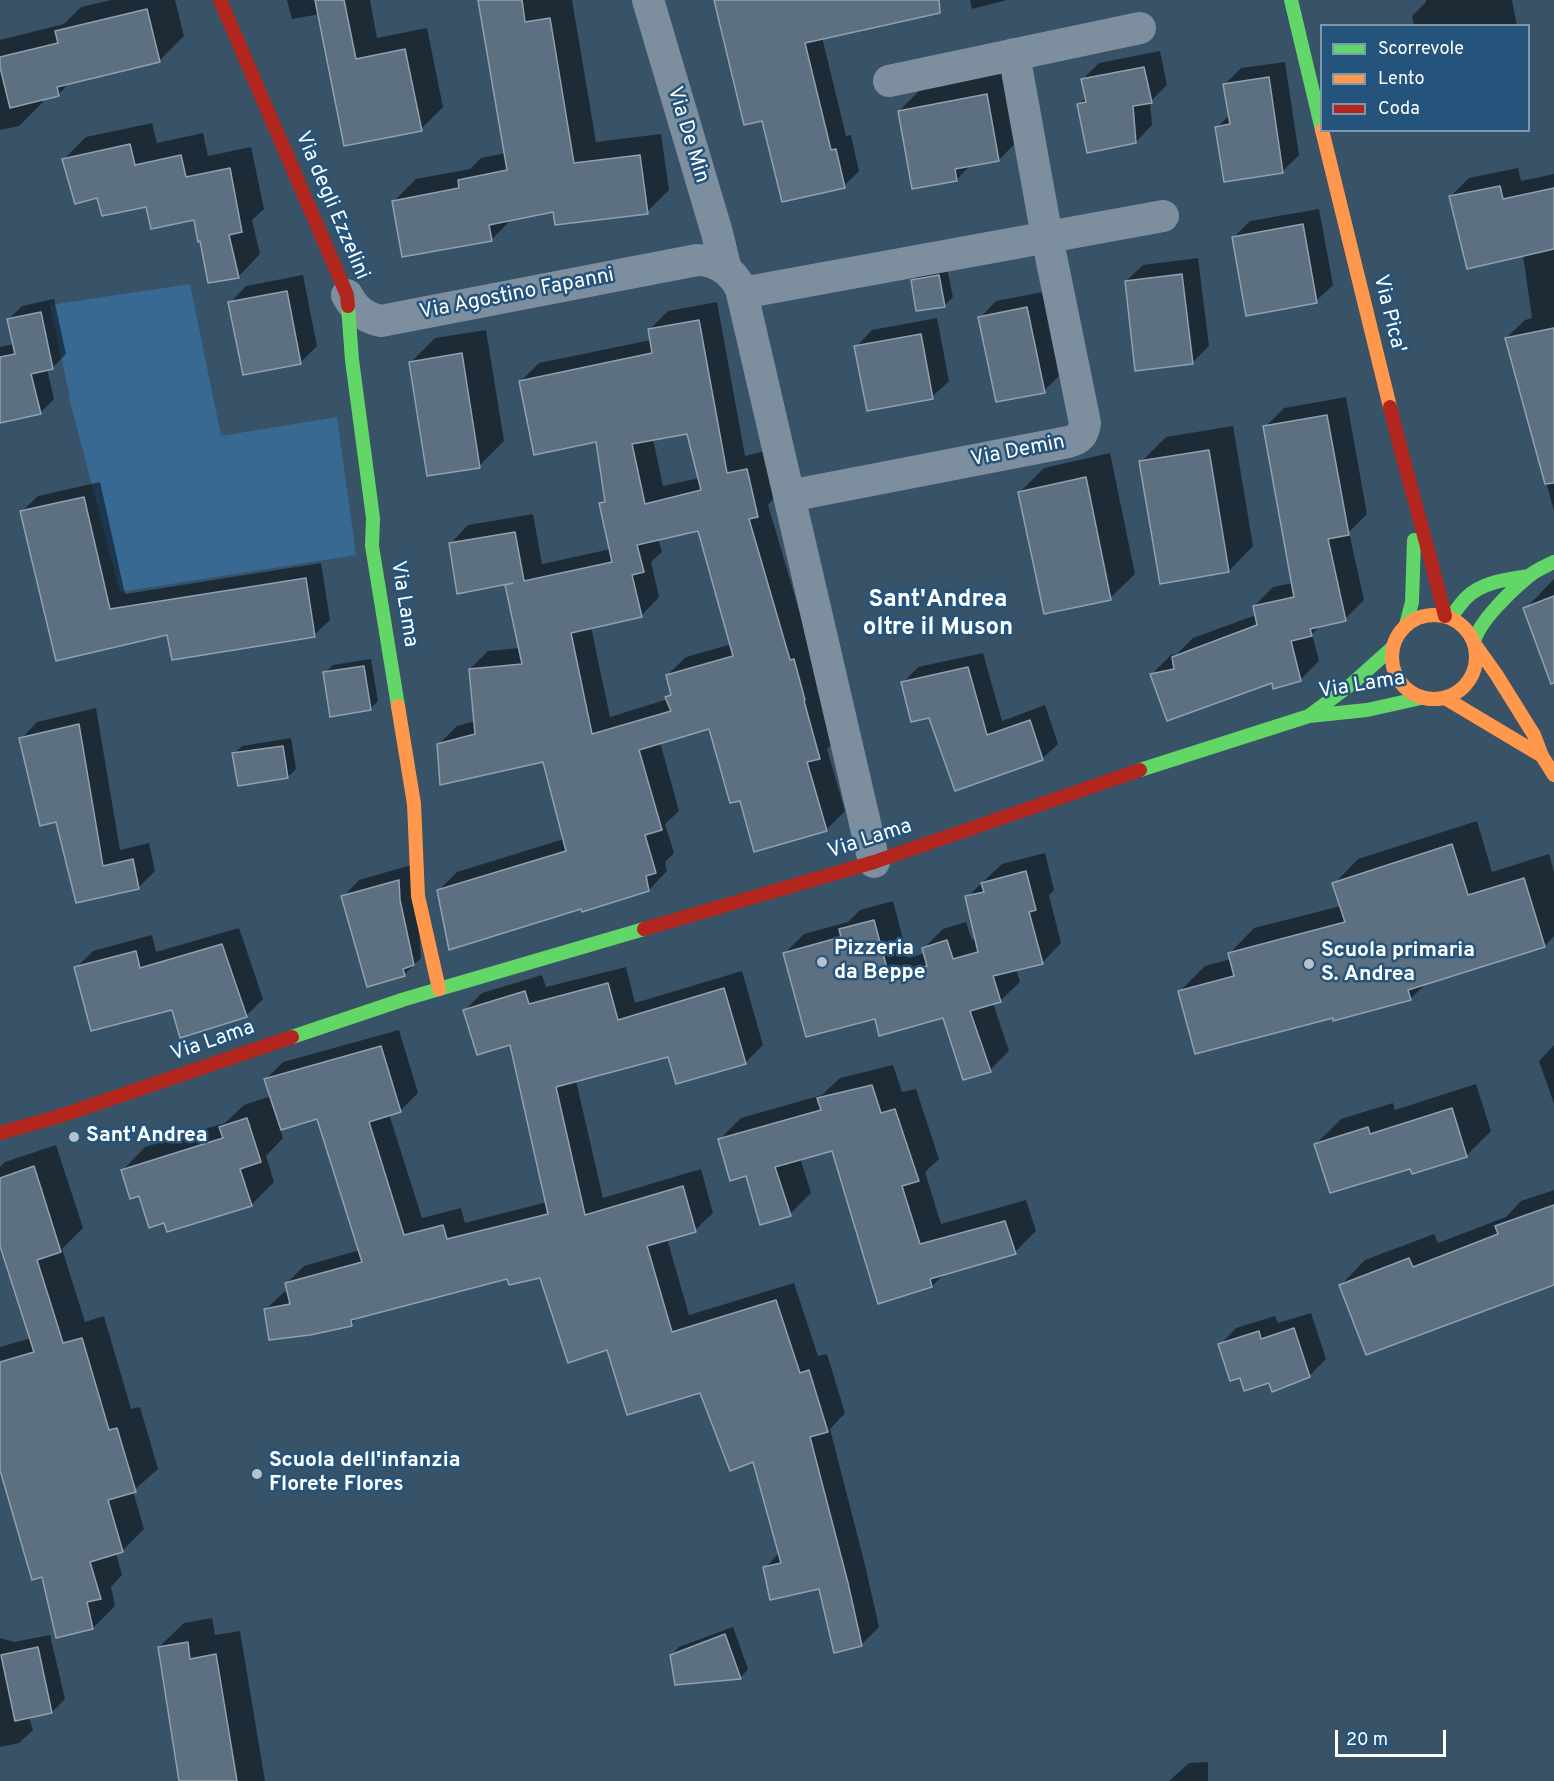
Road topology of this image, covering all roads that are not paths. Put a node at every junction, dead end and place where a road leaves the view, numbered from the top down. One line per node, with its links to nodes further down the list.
1 (220, 0): 12 (street, Via degli Ezzelini)
2 (648, 0): 11 (street, Via De Min)
3 (1291, 0): 7 (street, Via Pica')
4 (1140, 28): 5 (street)
5 (1014, 54): 6 (street); 10 (street)
6 (889, 81)
7 (1320, 122)
8 (1322, 132): 14 (street, Via Pica')
9 (1163, 216): 10 (street)
10 (1047, 237): 11 (street); 13 (street, Via Demin)
11 (734, 282): 12 (street, Via Agostino Fapanni); 13 (street)
12 (347, 295): 15 (street, Via degli Ezzelini)
13 (789, 496): 27 (street)
14 (1415, 508): 18 (street, Via Pica'); 19 (street, Via Pica')
15 (372, 546): 28 (street, Via Lama)
16 (1554, 562): 17 (street)
17 (1530, 575): 18 (street); 20 (street)
18 (1448, 616): 19 (street); 20 (street)
19 (1406, 625): 21 (street)
20 (1475, 644): 23 (street); 25 (street)
21 (1393, 647): 22 (street); 24 (street, Via Lama)
22 (1421, 698): 23 (street); 24 (street, Via Lama)
23 (1444, 698): 25 (street)
24 (1309, 716): 27 (street, Via Lama)
25 (1542, 756): 26 (street)
26 (1554, 776)
27 (874, 862): 28 (street, Via Lama)
28 (439, 989): 29 (street, Via Lama)
29 (0, 1133)

